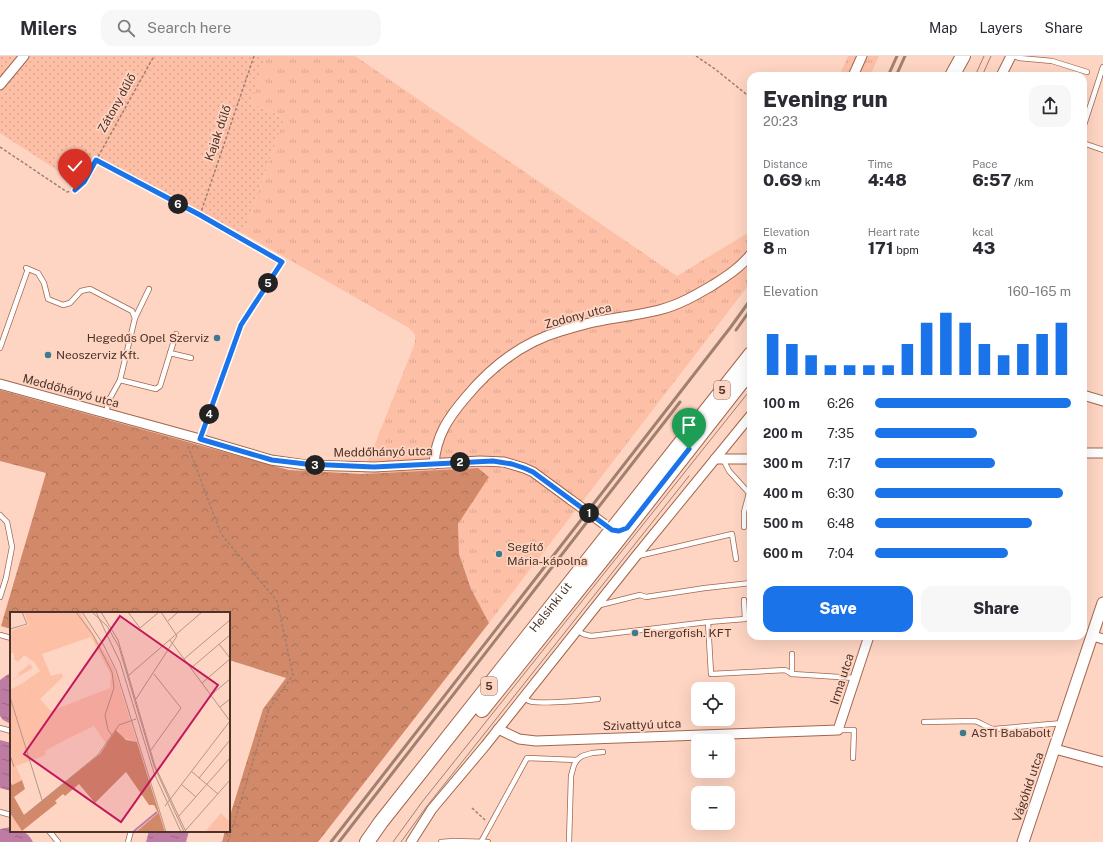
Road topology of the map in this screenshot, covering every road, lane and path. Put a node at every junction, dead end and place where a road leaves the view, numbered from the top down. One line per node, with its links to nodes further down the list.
1 (24, 56): 16 (street)
2 (154, 56): 22 (path, Zátony dűlő)
3 (254, 56): 23 (path, Kajak dűlő)
4 (696, 56): 17 (path)
5 (862, 56): 11 (street)
6 (952, 56): 12 (main road)
7 (963, 56): 13 (main road)
8 (1011, 56): 14 (street)
9 (1014, 56): 15 (lane)
10 (1103, 67): 18 (lane)
11 (855, 72)
12 (944, 72)
13 (954, 72)
14 (1003, 72)
15 (1087, 72)
16 (0, 85)
17 (747, 95)
18 (1087, 116)
19 (1087, 144): 21 (lane)
20 (0, 147): 22 (path, Zátony dűlő)
21 (1103, 150)
22 (96, 160): 23 (path)
23 (200, 215): 40 (path)
24 (747, 258): 45 (street, Zodony utca)
25 (149, 289): 26 (lane)
26 (135, 318): 28 (lane); 33 (lane)
27 (176, 334): 29 (lane)
28 (0, 348)
29 (170, 353): 30 (lane); 33 (lane)
30 (191, 358)
31 (747, 359): 49 (main road, Helsinki út / 5)
32 (747, 375): 51 (main road, Helsinki út / 5)
33 (120, 380): 37 (lane)
34 (0, 384): 37 (street, Meddőhányó utca)
35 (1087, 396): 36 (street)
36 (1103, 400)
37 (106, 413): 39 (street, Meddőhányó utca)
38 (747, 420): 43 (street)
39 (184, 435): 40 (street, Meddőhányó utca); 90 (path)
40 (200, 439): 45 (street, Meddőhányó utca)
41 (1087, 453): 42 (street)
42 (1103, 453)
43 (719, 459): 44 (street); 46 (lane); 53 (street)
44 (747, 459)
45 (434, 464): 49 (street, Meddőhányó utca, bridge)
46 (747, 490)
47 (747, 502): 50 (lane)
48 (0, 515): 56 (lane)
49 (608, 527): 51 (main road); 52 (main road); 91 (main road, Helsinki út / 5)
50 (744, 527)
51 (627, 528): 52 (main road, Helsinki út / 5)
52 (614, 545): 92 (main road, Helsinki út / 5)
53 (636, 556): 54 (lane); 59 (street)
54 (736, 559)
55 (747, 583): 59 (lane)
56 (0, 598)
57 (744, 600): 60 (lane)
58 (1103, 603): 63 (street, Vágóhíd utca)
59 (598, 605): 61 (street)
60 (708, 622): 61 (lane); 67 (lane)
61 (578, 630): 69 (street)
62 (0, 635): 64 (lane)
63 (1098, 637): 72 (street, Vágóhíd utca)
64 (10, 638)
65 (868, 640): 68 (street, Irma utca)
66 (792, 654): 67 (lane)
67 (792, 674): 68 (lane)
68 (855, 678): 76 (street, Irma utca)
69 (523, 697): 70 (lane); 74 (street)
70 (598, 699)
71 (924, 722): 72 (lane)
72 (1064, 723): 77 (street, Vágóhíd utca)
73 (0, 728): 75 (lane)
74 (498, 729): 76 (street, Szivattyú utca); 93 (street)
75 (10, 730)
76 (838, 730): 79 (lane)
77 (1055, 749): 81 (street); 99 (street, Vágóhíd utca)
78 (603, 752): 80 (lane)
79 (854, 758)
80 (577, 760): 85 (lane); 98 (lane)
81 (1103, 762)
82 (472, 808): 85 (path)
83 (0, 812): 84 (lane)
84 (10, 815)
85 (491, 824): 96 (lane)
86 (50, 832): 88 (lane)
87 (131, 832): 89 (lane)
88 (58, 842)
89 (128, 842)
90 (228, 842)
91 (367, 842)
92 (379, 842)
93 (411, 842)
94 (441, 842): 95 (lane)
95 (454, 842): 96 (lane)
96 (481, 842): 97 (lane)
97 (488, 842)
98 (570, 842)
99 (1023, 842)

